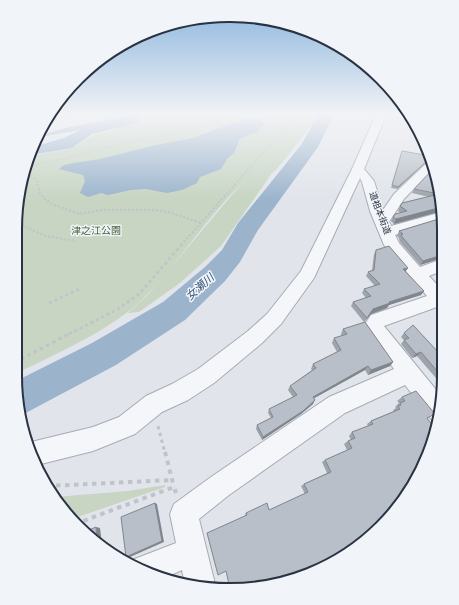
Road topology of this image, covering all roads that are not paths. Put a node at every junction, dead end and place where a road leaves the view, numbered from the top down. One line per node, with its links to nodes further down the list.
1 (369, 143): 3 (street)
2 (428, 168): 5 (street)
3 (358, 169): 5 (street, 道祖本街道); 12 (street)
4 (437, 217): 5 (street)
5 (384, 227): 7 (street, 道祖本街道)
6 (437, 268): 7 (street)
7 (417, 274): 8 (street, 道祖本街道)
8 (437, 296)
9 (437, 301): 10 (street)
10 (409, 374): 11 (street); 13 (street)
11 (435, 405)
12 (37, 453)
13 (193, 551): 14 (street); 15 (street)
14 (152, 568)
15 (200, 581)

